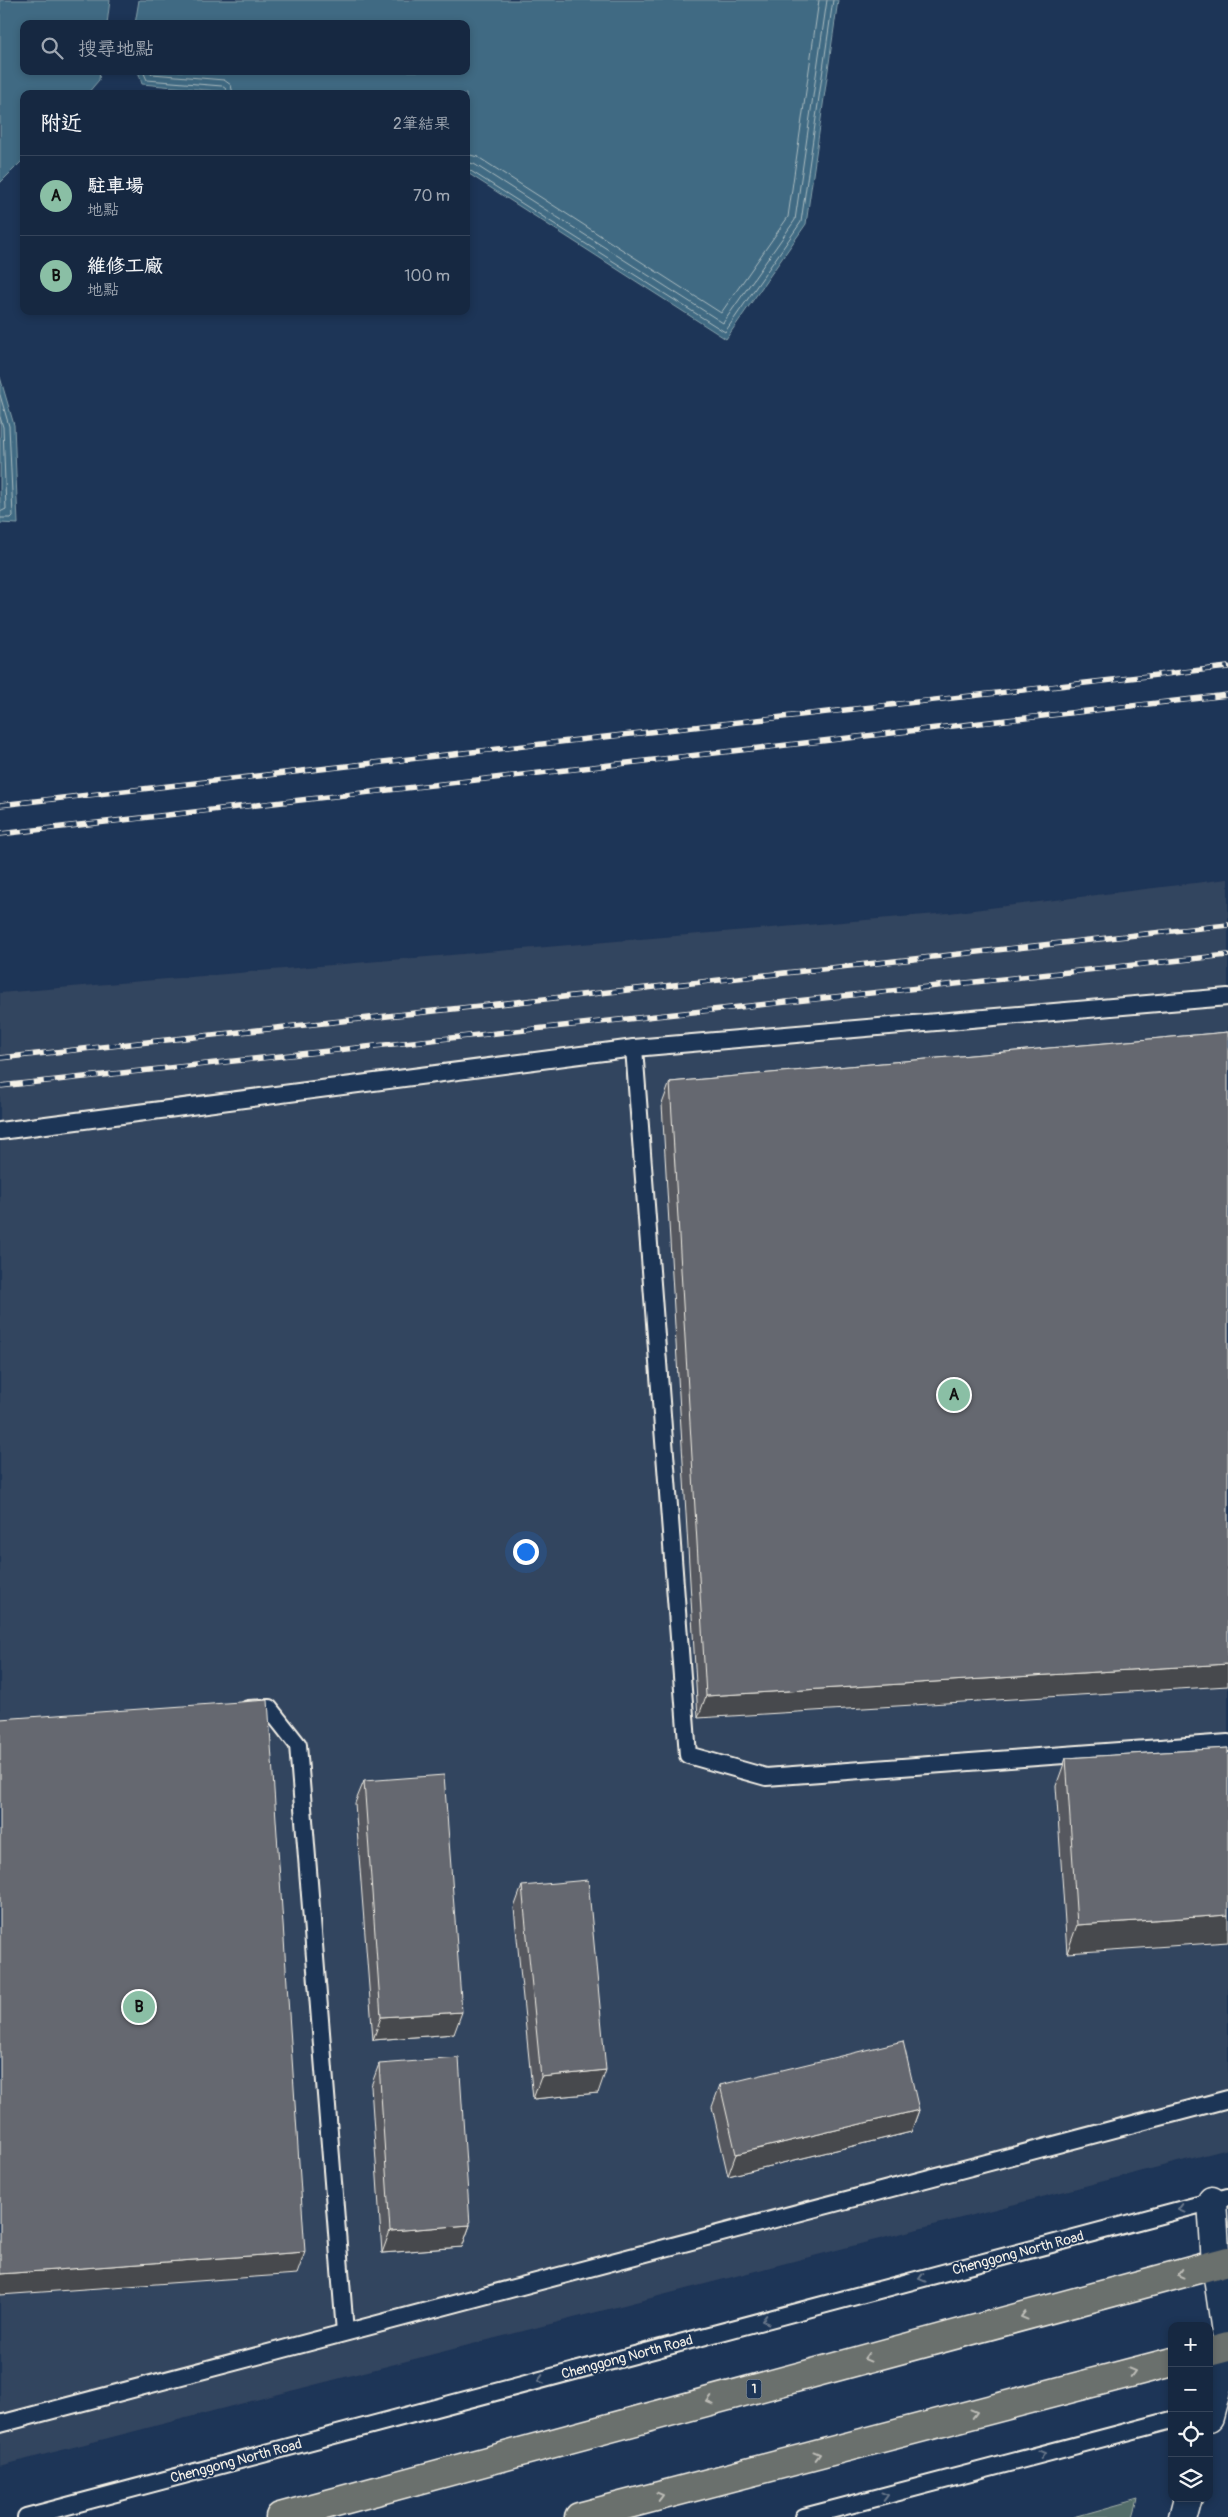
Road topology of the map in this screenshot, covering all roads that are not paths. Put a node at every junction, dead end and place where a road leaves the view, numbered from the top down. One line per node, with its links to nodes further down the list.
1 (1228, 997): 2 (lane)
2 (634, 1048): 3 (lane); 5 (lane)
3 (0, 1131)
4 (229, 1710): 9 (lane)
5 (1228, 1743)
6 (1228, 2099): 9 (lane)
7 (1220, 2199): 8 (street); 17 (lane, Chenggong North Road, one-way to 17)
8 (1222, 2263): 10 (street); 18 (main road, 1, one-way to 18)
9 (345, 2332): 15 (lane)
10 (1228, 2347): 11 (main road); 13 (street)
11 (1213, 2351)
12 (1168, 2363): 19 (main road, one-way to 12)
13 (1214, 2410)
14 (1168, 2421): 20 (lane, one-way to 14)
15 (0, 2424)
16 (1187, 2502): 21 (street)
17 (26, 2517)
18 (280, 2517)
19 (579, 2517)
20 (804, 2517)
21 (1183, 2517)

